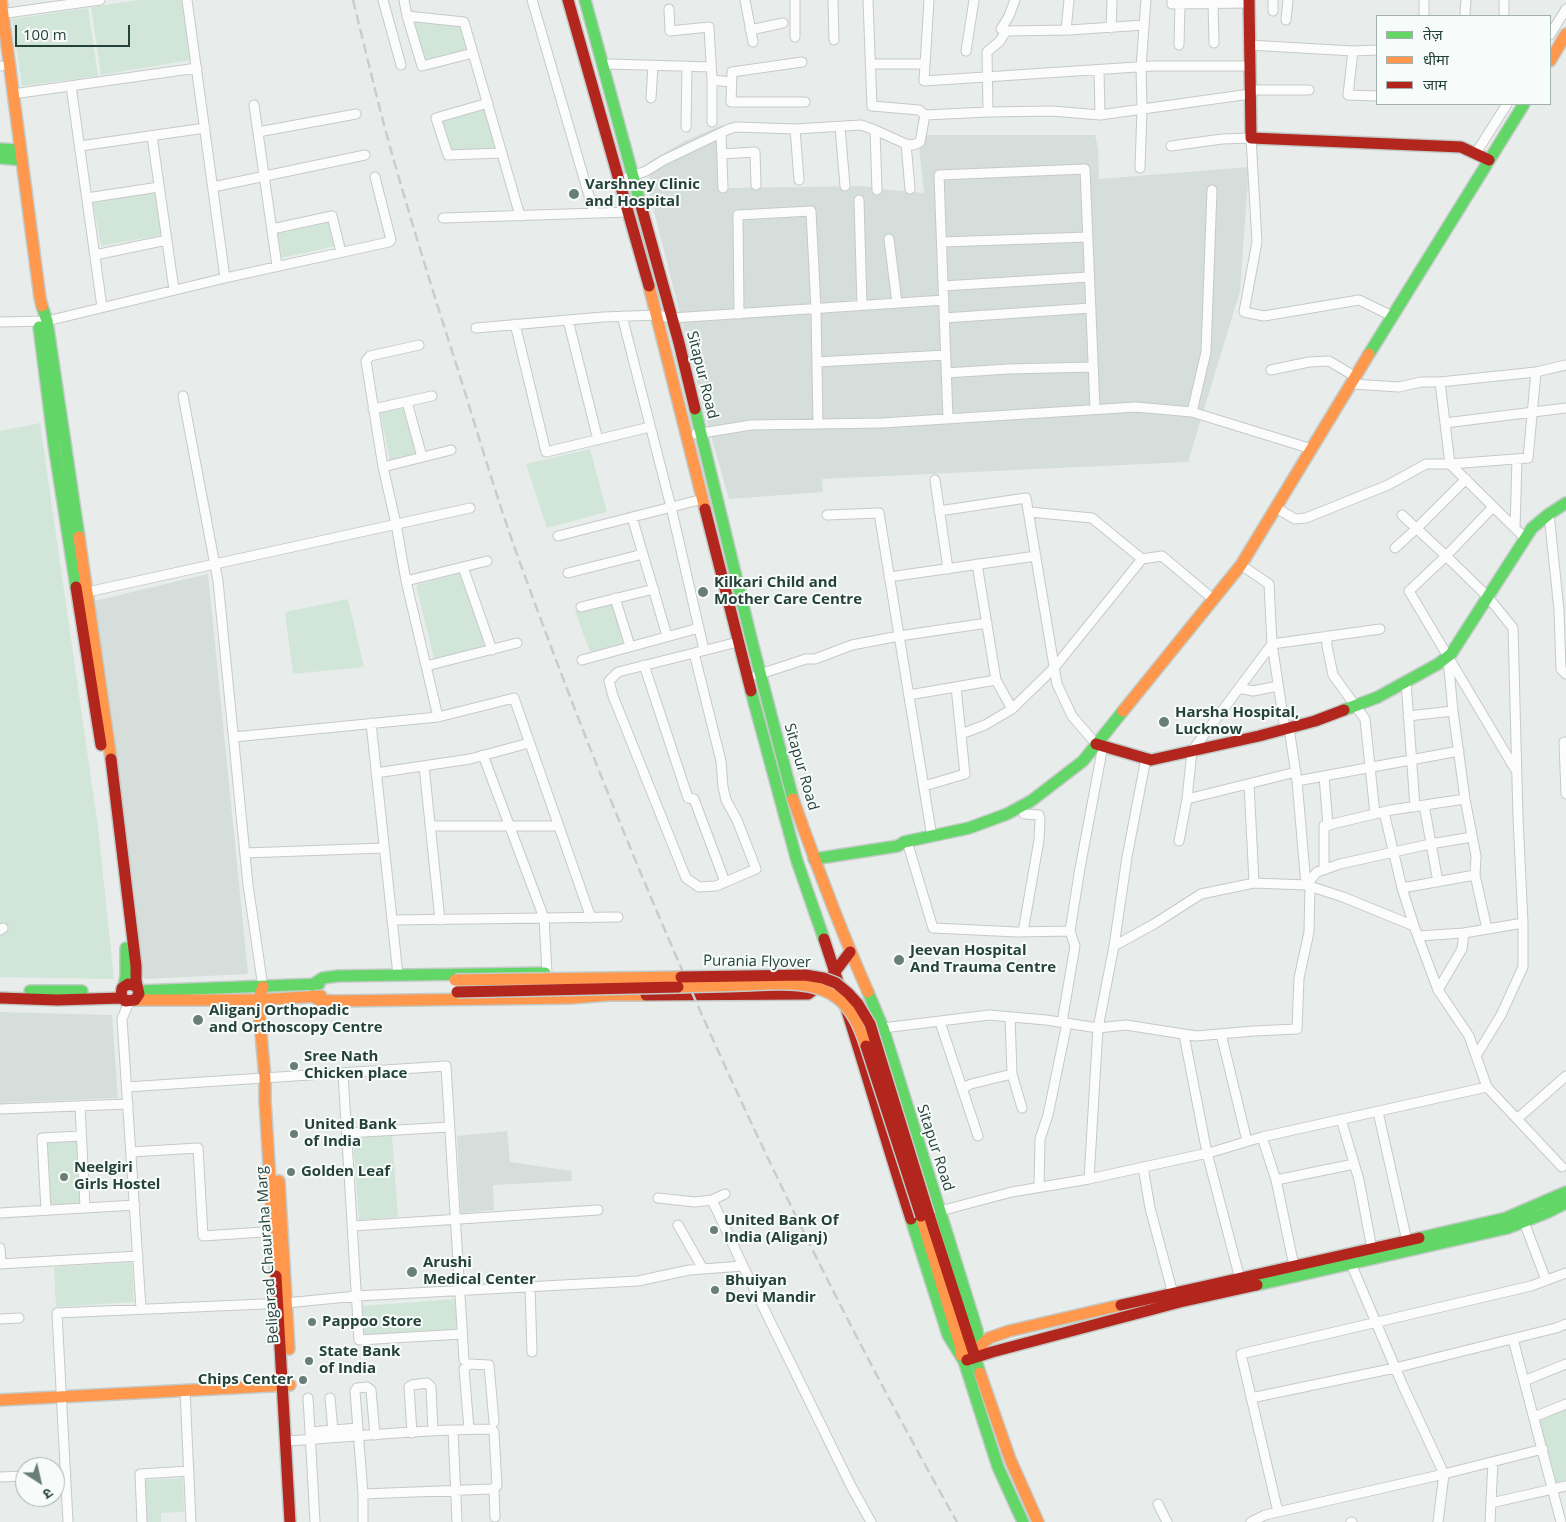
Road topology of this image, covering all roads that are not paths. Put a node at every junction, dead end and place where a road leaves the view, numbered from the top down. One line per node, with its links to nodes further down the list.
1 (1, 0): 31 (main road)
2 (100, 0): 31 (street)
3 (188, 0): 66 (street)
4 (383, 0): 60 (street)
5 (404, 0): 34 (street)
6 (532, 0): 125 (street)
7 (568, 0): 113 (main road, Sitapur Road)
8 (585, 0): 61 (main road, Sitapur Road)
9 (745, 0): 39 (street)
10 (794, 0): 44 (street)
11 (833, 0): 45 (street)
12 (868, 0): 57 (street)
13 (929, 0): 58 (street)
14 (974, 0): 51 (street)
15 (1015, 0): 40 (street)
16 (1069, 0): 41 (street)
17 (1112, 0): 38 (street)
18 (1146, 0): 37 (street)
19 (1273, 0): 29 (street)
20 (1288, 0): 35 (street)
21 (1424, 0): 33 (street)
22 (1466, 0): 32 (street)
23 (1504, 0): 30 (street)
24 (1176, 2): 26 (street); 48 (street)
25 (1249, 2): 26 (street); 49 (main road)
26 (1213, 4): 47 (street)
27 (669, 9): 64 (street)
28 (1566, 9): 42 (street)
29 (1273, 11)
30 (1504, 13)
31 (1, 14): 74 (main road)
32 (1465, 14)
33 (1424, 15)
34 (408, 16): 53 (street); 53 (street)
35 (1286, 20)
36 (783, 23): 39 (street)
37 (1144, 25): 38 (street); 65 (street)
38 (1111, 28): 41 (street)
39 (750, 30): 46 (street)
40 (1006, 30): 41 (street); 68 (street)
41 (1066, 30)
42 (1551, 33)
43 (1566, 34): 54 (main road)
44 (795, 37)
45 (834, 40)
46 (753, 42)
47 (1214, 43)
48 (1179, 45)
49 (1249, 45): 52 (street); 63 (main road)
50 (1376, 50): 52 (street)
51 (966, 51)
52 (1354, 51): 75 (street)
53 (473, 53): 78 (street)
54 (1551, 59)
55 (802, 62): 70 (street)
56 (0, 63): 104 (main road)
57 (870, 64): 58 (street); 85 (street)
58 (925, 64): 68 (street)
59 (653, 65): 61 (street); 62 (street); 76 (street)
60 (401, 66)
61 (603, 66): 111 (main road, Sitapur Road)
62 (687, 66): 64 (street); 88 (street)
63 (1250, 66): 65 (street); 73 (main road)
64 (711, 67): 69 (street)
65 (1141, 67): 67 (street); 82 (street)
66 (197, 68): 71 (street); 90 (street)
67 (1099, 70): 68 (street); 86 (street)
68 (988, 77): 83 (street)
69 (712, 80): 70 (street); 87 (street)
70 (731, 82): 77 (street)
71 (71, 86): 74 (street); 98 (street)
72 (1309, 90): 73 (street)
73 (1250, 92): 82 (street); 96 (main road)
74 (13, 94): 104 (main road)
75 (1376, 96)
76 (651, 98)
77 (805, 102)
78 (488, 103): 101 (street); 101 (street)
79 (1506, 105): 102 (street)
80 (1523, 105): 107 (main road)
81 (254, 106): 93 (street)
82 (1142, 109): 86 (street); 108 (street)
83 (988, 112): 85 (street); 86 (street)
84 (356, 114): 93 (street)
85 (925, 115): 97 (street)
86 (1100, 115)
87 (712, 122)
88 (686, 127)
89 (840, 127): 91 (street); 92 (street); 115 (street)
90 (205, 128): 95 (street); 117 (street)
91 (795, 129): 94 (street); 112 (street)
92 (875, 130): 97 (street); 120 (street)
93 (258, 132): 109 (street)
94 (721, 133): 103 (street); 111 (street)
95 (152, 136): 98 (street); 116 (street)
96 (1251, 138): 99 (street); 102 (main road); 149 (street)
97 (906, 144): 119 (street)
98 (80, 146): 122 (street)
99 (1171, 146)
100 (0, 149): 104 (main road)
101 (502, 153): 126 (street)
102 (1476, 153): 107 (main road)
103 (722, 154): 114 (street); 118 (street)
104 (17, 155): 106 (main road); 153 (main road)
105 (365, 155): 109 (street)
106 (0, 158)
107 (1489, 160): 149 (main road)
108 (1140, 168)
109 (264, 176): 117 (street); 128 (street)
110 (374, 177): 133 (street)
111 (634, 177): 113 (street); 150 (main road, Sitapur Road)
112 (799, 180)
113 (620, 181): 124 (main road, Sitapur Road)
114 (756, 185)
115 (845, 186)
116 (159, 187): 122 (street); 131 (street)
117 (213, 187): 137 (street)
118 (723, 188)
119 (910, 189)
120 (877, 190)
121 (1212, 190): 173 (street)
122 (87, 198): 134 (street)
123 (859, 200): 142 (street)
124 (628, 212): 125 (street); 147 (main road, Sitapur Road)
125 (594, 213): 126 (street)
126 (520, 216): 127 (street)
127 (443, 218)
128 (272, 229): 133 (street); 135 (street)
129 (1088, 237): 132 (street); 132 (street); 136 (street)
130 (889, 239): 141 (street)
131 (167, 240): 134 (street); 139 (street)
132 (942, 242): 138 (street)
133 (341, 252): 135 (street)
134 (95, 255): 143 (street)
135 (277, 266): 137 (street)
136 (1089, 277): 138 (street); 144 (street)
137 (225, 278): 139 (street)
138 (943, 286): 140 (street)
139 (174, 290): 143 (street)
140 (944, 300): 141 (street); 151 (street)
141 (897, 303): 142 (street)
142 (862, 306): 145 (street)
143 (102, 307): 153 (street)
144 (1091, 308): 151 (street); 161 (street)
145 (816, 309): 146 (street); 146 (street); 159 (street)
146 (739, 314): 150 (street)
147 (656, 315): 148 (street); 150 (street); 180 (main road, Sitapur Road)
148 (622, 316): 152 (street); 178 (street)
149 (1392, 316): 165 (main road)
150 (672, 318): 179 (main road, Sitapur Road)
151 (944, 318): 158 (street)
152 (568, 320): 155 (street); 181 (street)
153 (43, 321): 154 (street); 222 (main road)
154 (0, 322)
155 (515, 324): 156 (street); 181 (street)
156 (476, 328)
157 (419, 345): 171 (street)
158 (946, 355): 159 (street); 164 (street)
159 (817, 362): 177 (street)
160 (1566, 365): 163 (street)
161 (1093, 367): 164 (street); 172 (street)
162 (1271, 370): 165 (street)
163 (1536, 372): 166 (street); 174 (street)
164 (946, 373): 175 (street)
165 (1354, 380): 166 (street); 182 (main road)
166 (1440, 382): 176 (street)
167 (182, 396): 213 (street)
168 (432, 396): 169 (street)
169 (407, 402): 171 (street); 184 (street)
170 (1566, 408): 174 (street)
171 (373, 409): 187 (street)
172 (1095, 410): 173 (street); 175 (street)
173 (1192, 412): 182 (street)
174 (1533, 412): 176 (street); 185 (street)
175 (948, 419): 177 (street)
176 (1445, 423): 186 (street)
177 (818, 424): 179 (street)
178 (650, 427): 181 (street); 192 (street)
179 (701, 433): 180 (street); 245 (main road, Sitapur Road)
180 (687, 436): 190 (main road, Sitapur Road)
181 (598, 440)
182 (1312, 449): 195 (main road)
183 (451, 450): 184 (street)
184 (422, 458): 187 (street)
185 (1517, 459): 186 (street); 203 (street)
186 (1450, 464): 188 (street); 195 (street)
187 (383, 467): 202 (street)
188 (1466, 479): 193 (street); 204 (street)
189 (935, 480): 196 (street)
190 (702, 498): 192 (street); 233 (main road, Sitapur Road)
191 (1566, 504): 198 (main road)
192 (671, 507): 201 (street); 228 (street)
193 (1493, 507): 203 (street); 210 (street)
194 (470, 508): 202 (street)
195 (1276, 508): 215 (main road)
196 (939, 511): 197 (street); 217 (street)
197 (1028, 512): 209 (street); 211 (street)
198 (1549, 514): 206 (main road); 246 (street)
199 (827, 515): 219 (street)
200 (1402, 515): 204 (street)
201 (632, 517): 205 (street); 208 (street)
202 (396, 524): 213 (street); 220 (street)
203 (1515, 528): 206 (street)
204 (1416, 529): 207 (street); 210 (street)
205 (558, 536)
206 (1526, 538): 223 (main road)
207 (1395, 548)
208 (643, 554): 218 (street); 221 (street)
209 (1036, 556): 214 (street); 244 (street)
210 (1446, 556): 223 (street); 240 (street)
211 (1142, 559): 225 (street); 244 (street)
212 (487, 562): 216 (street)
213 (215, 564): 222 (street); 262 (street)
214 (977, 564): 217 (street); 227 (street)
215 (1241, 566): 225 (main road); 235 (street); 265 (main road)
216 (463, 567): 220 (street); 237 (street)
217 (948, 569): 219 (street)
218 (568, 573)
219 (890, 577): 231 (street)
220 (406, 581): 243 (street)
221 (654, 589): 224 (street); 230 (street)
222 (83, 594): 328 (main road)
223 (1488, 597): 240 (main road); 273 (street)
224 (615, 598): 226 (street); 236 (street)
225 (1213, 599): 265 (main road)
226 (581, 607)
227 (987, 623): 231 (street); 248 (street)
228 (699, 628): 230 (street); 238 (street)
229 (1380, 629): 232 (street)
230 (667, 636): 236 (street)
231 (899, 636): 245 (street); 253 (street)
232 (1327, 636): 235 (street); 254 (street)
233 (738, 642): 238 (street); 247 (main road, Sitapur Road)
234 (518, 643): 237 (street)
235 (1272, 644): 250 (street); 252 (street)
236 (630, 646): 241 (street)
237 (492, 650): 243 (street)
238 (704, 650): 239 (street)
239 (694, 653): 242 (street); 300 (street)
240 (1448, 656): 249 (main road); 256 (street); 273 (street)
241 (582, 660)
242 (644, 665): 300 (street); 300 (street)
243 (426, 666): 258 (street)
244 (1054, 668): 255 (street); 265 (street)
245 (760, 674): 247 (street); 297 (main road, Sitapur Road)
246 (1566, 674)
247 (747, 678): 319 (main road, Sitapur Road)
248 (996, 680): 251 (street); 255 (street)
249 (1406, 681): 254 (main road); 257 (street)
250 (1278, 686): 252 (street); 260 (street)
251 (956, 687): 253 (street); 261 (street)
252 (1239, 688): 266 (street)
253 (909, 696): 278 (street)
254 (1355, 706): 260 (main road); 272 (street)
255 (1012, 709): 261 (street)
256 (1453, 711): 257 (street); 267 (street)
257 (1408, 716): 270 (street)
258 (438, 717): 259 (street); 264 (street)
259 (371, 723): 262 (street); 274 (street)
260 (1287, 728): 266 (main road); 276 (street)
261 (961, 734): 278 (street)
262 (234, 737): 296 (street)
263 (1566, 742): 279 (street)
264 (530, 743): 268 (street); 287 (street)
265 (1100, 745): 269 (main road); 284 (main road); 289 (main road); 313 (street)
266 (1192, 751): 269 (main road); 280 (street)
267 (1459, 751): 270 (street); 281 (street)
268 (484, 755): 271 (street); 286 (street)
269 (1146, 758): 317 (street)
270 (1412, 760): 272 (street); 282 (street)
271 (424, 766): 274 (street); 285 (street)
272 (1369, 767): 275 (street); 283 (street)
273 (1517, 771): 310 (street)
274 (376, 772): 294 (street)
275 (1324, 776): 276 (street); 288 (street)
276 (1296, 777): 277 (street); 303 (street)
277 (1249, 784): 280 (street); 302 (street)
278 (924, 786): 289 (street)
279 (1566, 794)
280 (1187, 799): 291 (street)
281 (1465, 799): 282 (street); 290 (street)
282 (1420, 806): 283 (street); 292 (street)
283 (1380, 813): 288 (street); 295 (street)
284 (1024, 814): 293 (main road); 314 (street)
285 (430, 826): 286 (street); 309 (street)
286 (510, 826): 287 (street); 306 (street)
287 (558, 826): 307 (street)
288 (1328, 826): 298 (street)
289 (932, 837): 293 (main road)
290 (1472, 837): 292 (street); 299 (street)
291 (1179, 841)
292 (1430, 844): 295 (street); 301 (street)
293 (904, 847): 297 (main road); 314 (street)
294 (384, 848): 296 (street); 308 (street)
295 (1393, 852): 298 (street); 304 (street)
296 (245, 853): 324 (street)
297 (814, 859): 318 (main road, Sitapur Road)
298 (1324, 870): 303 (street)
299 (1475, 875): 301 (street); 312 (street)
300 (725, 882)
301 (1438, 882): 304 (street)
302 (1254, 883): 303 (street); 317 (street)
303 (1308, 886): 311 (street); 338 (street)
304 (1402, 888): 311 (street)
305 (618, 916): 307 (street)
306 (544, 918): 307 (street); 309 (street); 322 (street)
307 (591, 918)
308 (392, 920): 309 (street); 323 (street)
309 (440, 920)
310 (1523, 923): 312 (street); 340 (street)
311 (1414, 926): 316 (street)
312 (1487, 929): 315 (street)
313 (1070, 931): 314 (street); 335 (street)
314 (1023, 932)
315 (1464, 933): 316 (street); 327 (street)
316 (1418, 936): 327 (street)
317 (1114, 946): 337 (street)
318 (850, 952): 321 (main road); 336 (main road, Sitapur Road)
319 (829, 956): 320 (main road); 321 (main road, Sitapur Road)
320 (625, 972): 322 (main road); 330 (main road)
321 (835, 972): 330 (main road); 410 (main road, Sitapur Road)
322 (547, 973): 323 (main road)
323 (398, 975): 326 (main road)
324 (262, 987): 326 (main road); 328 (main road); 332 (main road, Beligarad Chauraha Marg)
325 (0, 990): 329 (main road)
326 (312, 990): 330 (main road); 332 (main road); 379 (main road, Purania Flyover, bridge)
327 (1438, 990): 340 (street)
328 (130, 994): 329 (main road); 332 (main road); 345 (street)
329 (38, 995): 331 (main road)
330 (626, 996)
331 (0, 998)
332 (261, 999): 344 (main road, Beligarad Chauraha Marg)
333 (1010, 1017): 334 (street); 335 (street); 342 (street)
334 (940, 1022): 336 (street); 346 (street)
335 (1065, 1023): 337 (street); 368 (street)
336 (883, 1028): 379 (main road, Sitapur Road)
337 (1098, 1028): 339 (street); 366 (street)
338 (1222, 1034): 339 (street); 360 (street)
339 (1184, 1035): 362 (street)
340 (1476, 1056): 347 (street)
341 (343, 1073): 344 (street); 355 (street); 356 (street)
342 (1012, 1074): 346 (street); 350 (street)
343 (1566, 1076): 354 (street)
344 (268, 1078): 345 (street); 384 (main road, Beligarad Chauraha Marg)
345 (127, 1087): 348 (street)
346 (962, 1088): 358 (street)
347 (1487, 1088): 352 (street); 354 (street)
348 (128, 1104): 349 (street); 361 (street)
349 (80, 1106): 351 (street); 357 (street)
350 (1022, 1108)
351 (0, 1109)
352 (1378, 1112): 353 (street); 385 (street)
353 (1342, 1119): 359 (street); 363 (street)
354 (1517, 1119): 365 (street)
355 (449, 1127): 356 (street); 380 (street)
356 (347, 1133): 383 (street)
357 (82, 1136): 375 (street); 376 (street)
358 (978, 1136)
359 (1262, 1137): 360 (street); 367 (street)
360 (1247, 1141): 362 (street)
361 (131, 1152): 374 (street); 384 (street)
362 (1206, 1153): 364 (street); 395 (street)
363 (1354, 1164): 367 (street); 387 (street)
364 (1143, 1167): 366 (street); 399 (street)
365 (1565, 1168)
366 (1089, 1179): 368 (street)
367 (1276, 1180): 392 (street)
368 (1039, 1187): 379 (street)
369 (1566, 1192): 385 (main road)
370 (725, 1194): 372 (street)
371 (658, 1198): 372 (street)
372 (712, 1200): 391 (street)
373 (1566, 1203): 381 (main road)
374 (135, 1205): 375 (street); 388 (street)
375 (85, 1208): 376 (street)
376 (46, 1210): 378 (street)
377 (598, 1210): 380 (street)
378 (0, 1213)
379 (930, 1214): 410 (main road, Purania Flyover); 410 (main road, Sitapur Road)
380 (455, 1219): 383 (street); 398 (street)
381 (1524, 1222): 389 (main road); 396 (street)
382 (678, 1225): 393 (street)
383 (353, 1226): 400 (street)
384 (278, 1231): 401 (main road, Beligarad Chauraha Marg)
385 (1407, 1241): 387 (main road)
386 (0, 1248): 390 (street)
387 (1372, 1249): 389 (main road)
388 (138, 1256): 390 (street); 402 (street)
389 (1348, 1259): 392 (main road); 405 (street); 410 (main road)
390 (0, 1264)
391 (743, 1266): 393 (street); 459 (street)
392 (1294, 1266): 395 (main road)
393 (703, 1269): 397 (street)
394 (1566, 1272): 396 (street)
395 (1240, 1279): 399 (main road)
396 (1546, 1280): 405 (street)
397 (530, 1286): 398 (street); 409 (street)
398 (459, 1290): 400 (street); 407 (street)
399 (1173, 1294): 410 (main road)
400 (357, 1296): 401 (street); 407 (street)
401 (281, 1303): 402 (street); 415 (main road, Beligarad Chauraha Marg)
402 (141, 1308): 417 (street)
403 (19, 1318): 404 (street)
404 (0, 1319)
405 (1376, 1322): 413 (street); 420 (street)
406 (1566, 1324): 408 (street)
407 (462, 1334): 411 (street)
408 (1513, 1339): 413 (street); 414 (street)
409 (532, 1352)
410 (968, 1356): 460 (main road, Sitapur Road); 461 (main road, Sitapur Road)
411 (464, 1360)
412 (1566, 1364): 414 (street)
413 (1395, 1368): 420 (street); 438 (street)
414 (1524, 1381): 423 (street)
415 (287, 1385): 416 (main road); 433 (main road, Beligarad Chauraha Marg)
416 (185, 1390): 417 (main road); 436 (street)
417 (62, 1397): 421 (main road); 437 (street)
418 (308, 1398): 432 (street)
419 (330, 1398): 427 (street)
420 (1251, 1398): 448 (street)
421 (0, 1400)
422 (1566, 1404): 423 (street)
423 (1534, 1417): 434 (street)
424 (494, 1422): 425 (street)
425 (469, 1429): 426 (street); 442 (street)
426 (452, 1430): 428 (street); 444 (street)
427 (333, 1431): 429 (street); 432 (street)
428 (433, 1431): 430 (street); 430 (street)
429 (358, 1432): 431 (street); 431 (street); 432 (street); 445 (street)
430 (412, 1433): 431 (street)
431 (375, 1435)
432 (310, 1436): 433 (street); 457 (street)
433 (290, 1441): 455 (main road); 456 (main road, Beligarad Chauraha Marg)
434 (1543, 1449): 435 (street); 443 (street)
435 (1493, 1462): 438 (street); 446 (street)
436 (189, 1471): 453 (street); 454 (street)
437 (66, 1473): 452 (street)
438 (1444, 1474): 448 (street); 464 (street)
439 (15, 1476): 440 (street)
440 (0, 1477)
441 (1566, 1486): 443 (street)
442 (494, 1489): 444 (street); 449 (street)
443 (1553, 1489): 446 (street); 466 (street)
444 (456, 1491): 445 (street); 451 (street)
445 (363, 1494): 458 (street)
446 (1491, 1503): 465 (street)
447 (1158, 1504): 462 (street)
448 (1278, 1512): 450 (street)
449 (495, 1517)
450 (1262, 1520): 463 (street)
451 (458, 1521)
452 (68, 1522)
453 (142, 1522)
454 (191, 1522)
455 (290, 1522)
456 (298, 1522)
457 (315, 1522)
458 (363, 1522)
459 (871, 1522)
460 (1023, 1522)
461 (1038, 1522)
462 (1167, 1522)
463 (1251, 1522)
464 (1438, 1522)
465 (1490, 1522)
466 (1561, 1522)

